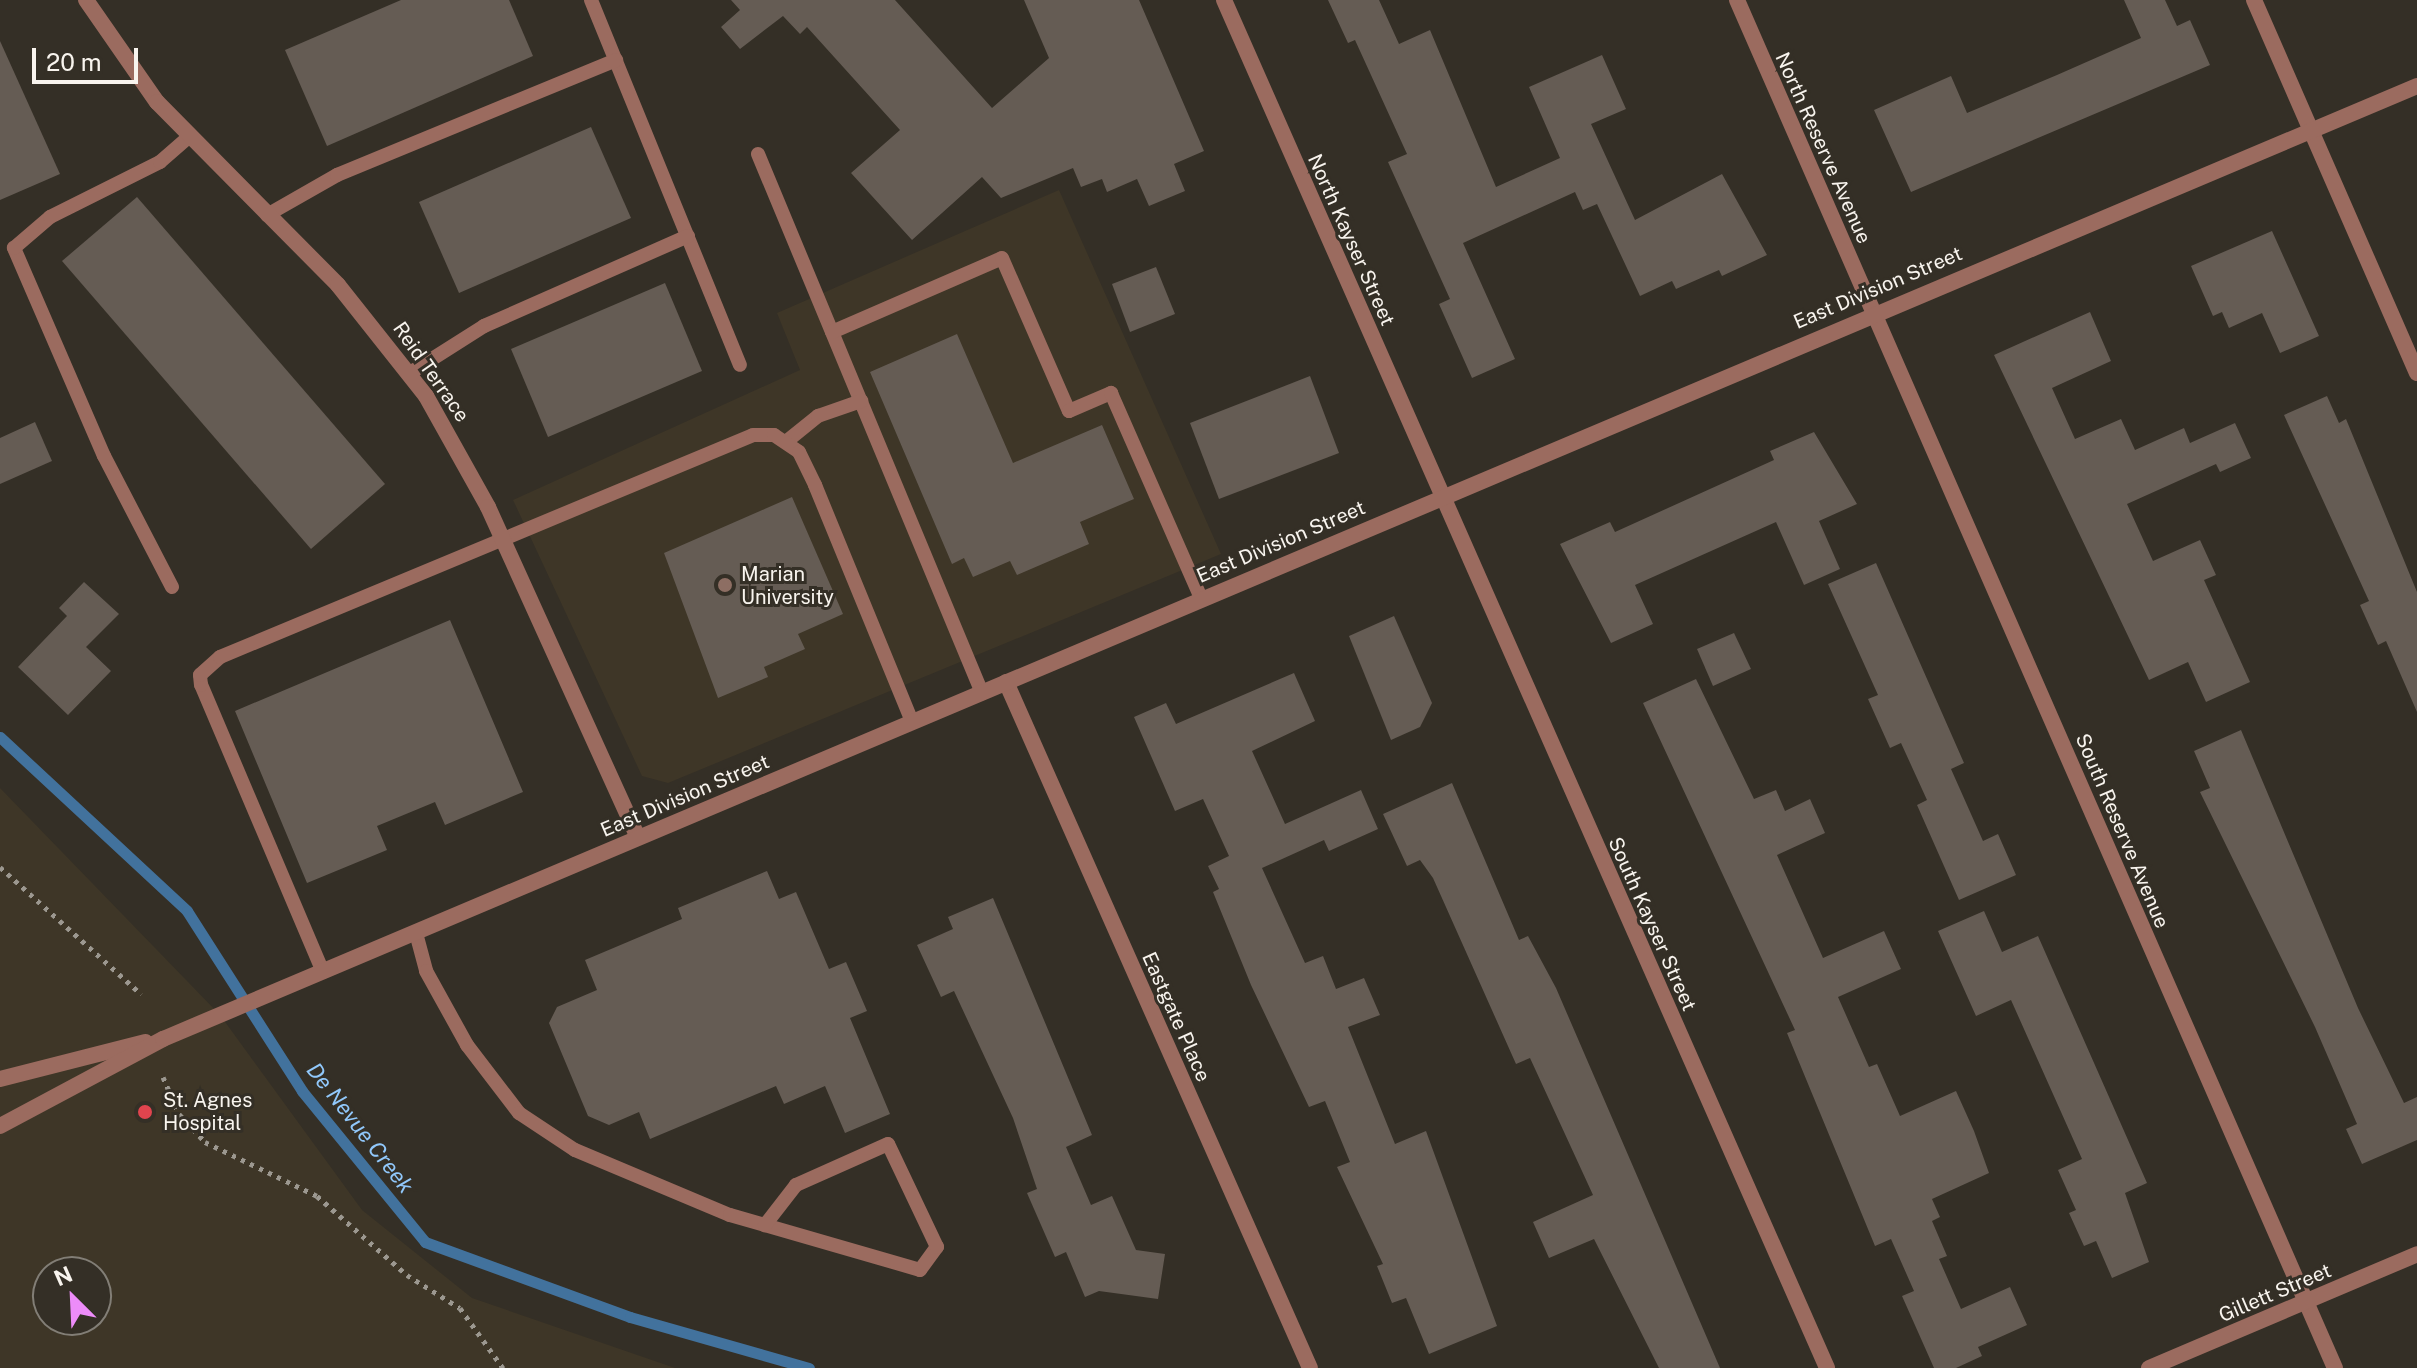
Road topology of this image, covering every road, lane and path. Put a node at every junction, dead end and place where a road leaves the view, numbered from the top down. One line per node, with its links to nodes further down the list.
1 (86, 0): 9 (street, Reid Terrace)
2 (591, 0): 6 (lane)
3 (1224, 0): 20 (street, North Kayser Street)
4 (1737, 0): 13 (street, North Reserve Avenue)
5 (2254, 0): 8 (street)
6 (616, 60): 11 (lane); 12 (lane)
7 (2417, 86): 8 (street, East Division Street)
8 (2311, 131): 13 (street, East Division Street); 17 (street)
9 (189, 137): 11 (street, Reid Terrace); 22 (lane)
10 (758, 154): 14 (lane)
11 (267, 215): 16 (street, Reid Terrace)
12 (688, 236): 15 (lane); 16 (lane)
13 (1874, 310): 20 (street, East Division Street); 38 (street, South Reserve Avenue)
14 (832, 332): 18 (lane); 23 (lane)
15 (740, 365)
16 (410, 373): 21 (street, Reid Terrace)
17 (2417, 373)
18 (861, 401): 19 (lane); 25 (lane)
19 (787, 441): 21 (lane); 26 (lane)
20 (1441, 496): 23 (street, East Division Street); 41 (street, South Kayser Street)
21 (504, 543): 27 (street, Reid Terrace); 30 (lane)
22 (172, 587)
23 (1201, 598): 24 (street, East Division Street)
24 (1006, 682): 25 (street, East Division Street); 40 (street, Eastgate Place)
25 (982, 693): 26 (street, East Division Street)
26 (912, 722): 27 (street, East Division Street)
27 (638, 837): 29 (street, East Division Street)
28 (0, 867): 31 (path)
29 (416, 933): 30 (street, East Division Street); 36 (lane)
30 (323, 972): 32 (street, East Division Street)
31 (141, 994)
32 (163, 1039): 34 (street, East Division Street); 35 (street, East Division Street)
33 (163, 1077): 39 (path)
34 (0, 1079)
35 (0, 1126)
36 (765, 1225): 36 (lane)
37 (2417, 1254): 38 (street, Gillett Street)
38 (2305, 1302): 42 (street, Gillett Street); 43 (street, South Reserve Avenue)
39 (503, 1368)
40 (1310, 1368)
41 (1827, 1368)
42 (2149, 1368)
43 (2335, 1368)

